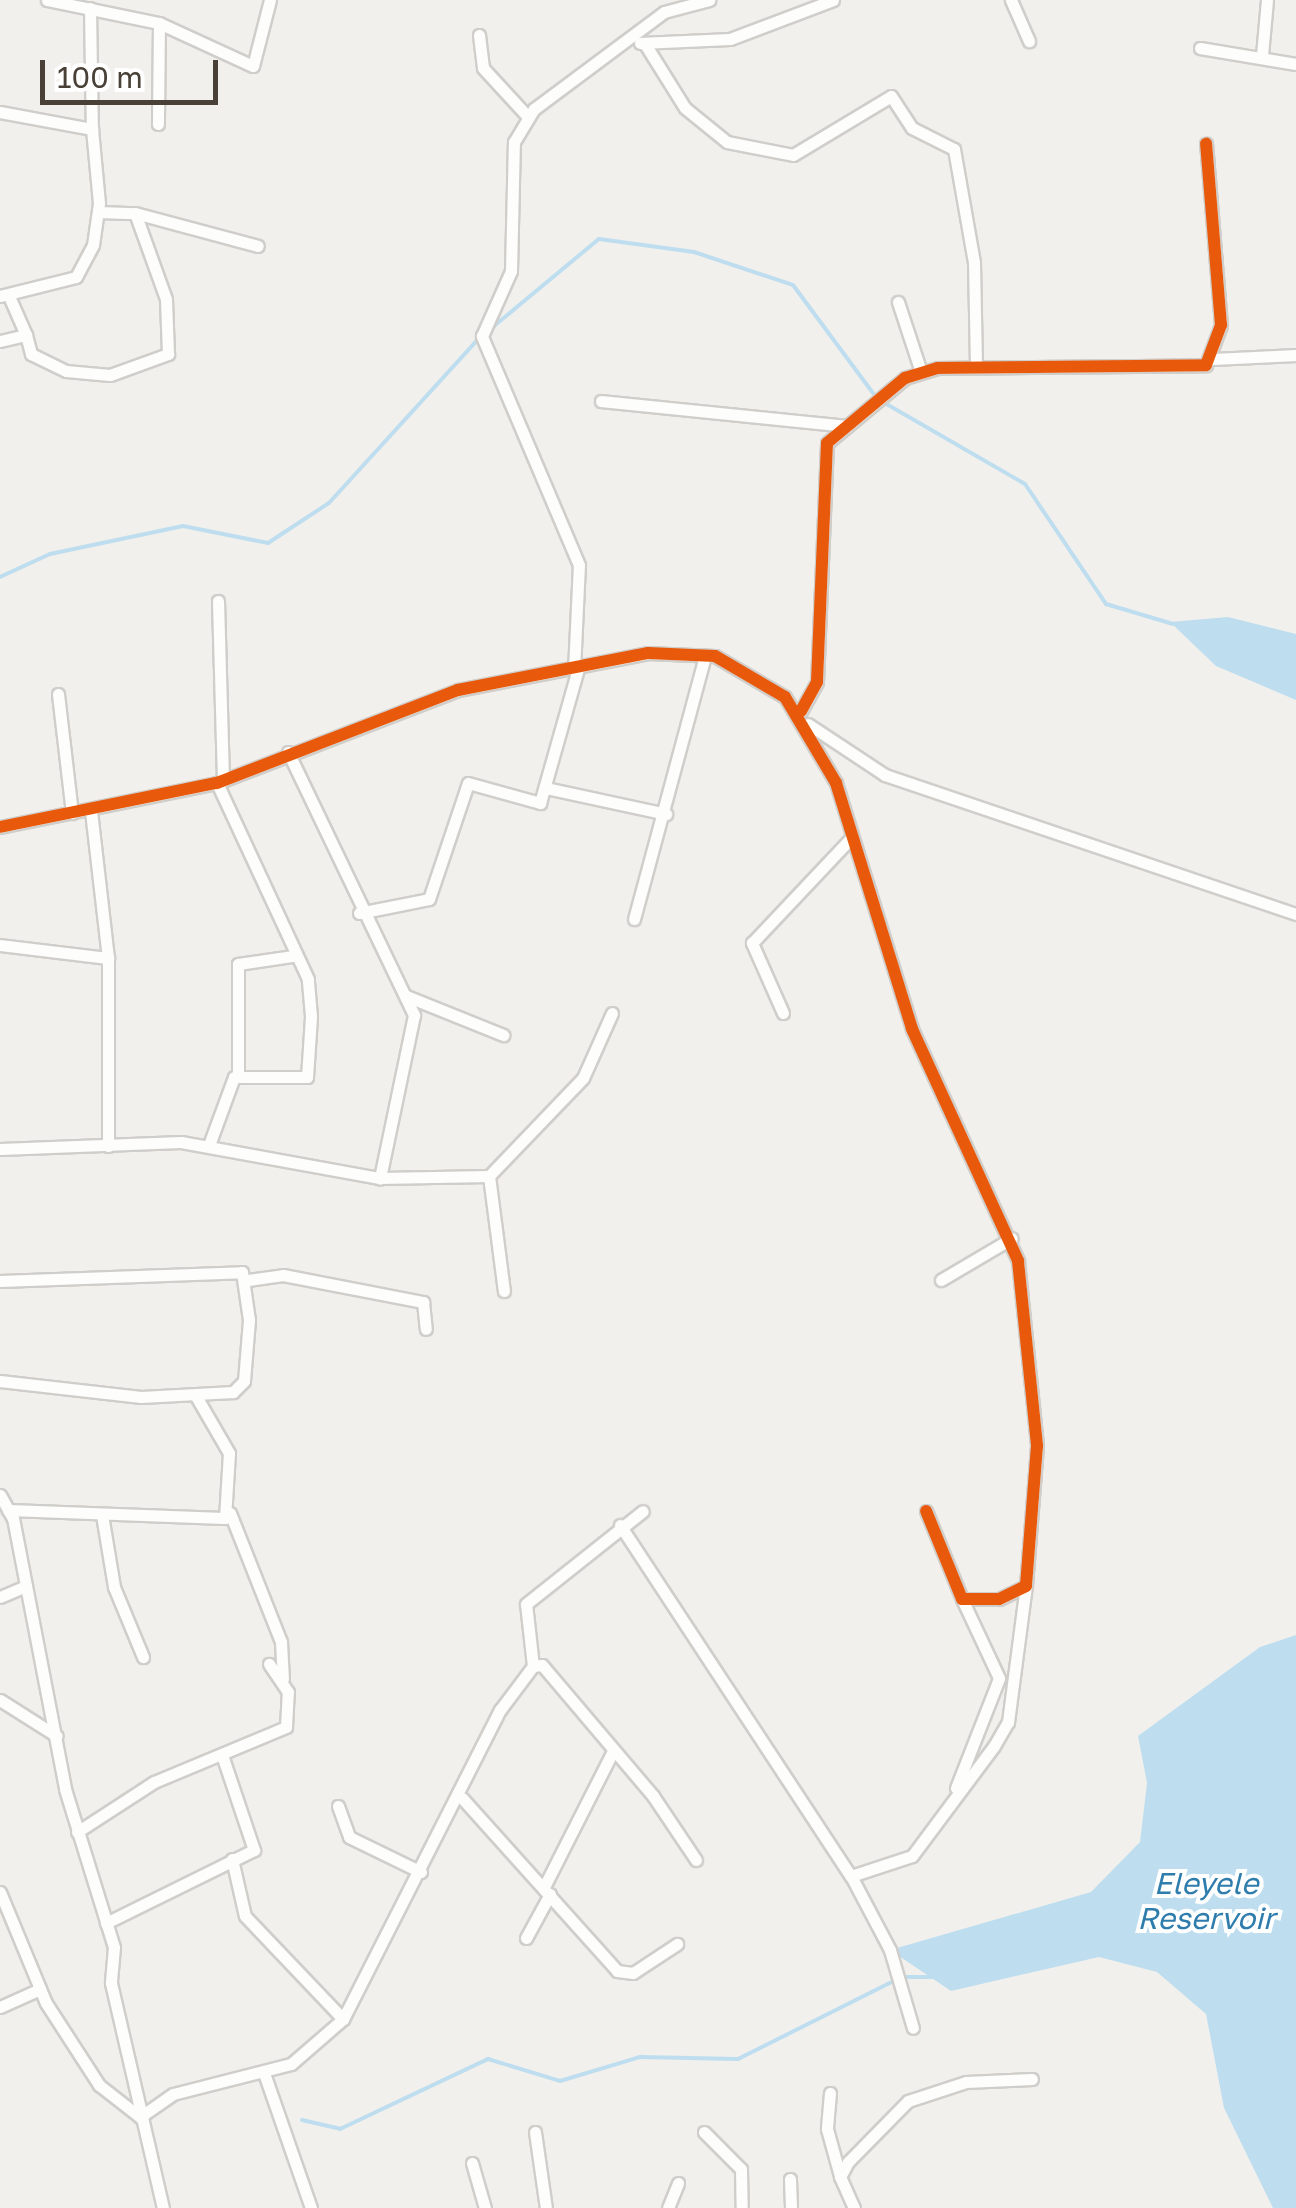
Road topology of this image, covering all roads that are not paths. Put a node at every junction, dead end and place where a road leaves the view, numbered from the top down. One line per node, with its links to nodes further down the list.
1 (47, 0): 8 (street)
2 (270, 0): 9 (street)
3 (709, 0): 7 (street)
4 (833, 0): 12 (street)
5 (1011, 0): 11 (street)
6 (1267, 0): 14 (street)
7 (674, 5): 12 (street)
8 (90, 8): 9 (street); 19 (street)
9 (159, 23): 18 (street)
10 (479, 35): 17 (street)
11 (1028, 41)
12 (638, 42): 17 (street); 30 (street)
13 (1200, 48): 14 (street)
14 (1262, 55): 15 (street)
15 (1296, 64)
16 (0, 112): 19 (street)
17 (528, 116): 36 (street)
18 (158, 124)
19 (92, 129): 21 (street)
20 (1206, 144): 29 (street)
21 (98, 212): 22 (street); 24 (street)
22 (135, 212): 23 (street); 26 (street)
23 (258, 246)
24 (5, 296): 26 (street)
25 (898, 302): 31 (street)
26 (26, 335): 27 (street)
27 (0, 341)
28 (1296, 355): 29 (street)
29 (1213, 359): 30 (street)
30 (976, 363): 31 (street)
31 (921, 372): 33 (street)
32 (602, 401): 33 (street)
33 (847, 426): 38 (street)
34 (218, 602): 40 (street)
35 (705, 655): 36 (street); 38 (street); 44 (street)
36 (576, 670): 39 (street); 41 (street)
37 (58, 694): 43 (street)
38 (803, 716): 46 (street); 48 (street)
39 (288, 752): 40 (street); 47 (street)
40 (220, 782): 42 (street); 51 (street)
41 (546, 788): 44 (street); 47 (street)
42 (91, 811): 43 (street); 52 (street)
43 (72, 813): 45 (street)
44 (666, 814): 49 (street)
45 (0, 828)
46 (851, 838): 55 (street); 63 (street)
47 (359, 913): 53 (street)
48 (1296, 914)
49 (634, 920)
50 (0, 945): 52 (street)
51 (293, 956): 57 (street); 57 (street)
52 (108, 958): 59 (street)
53 (406, 996): 56 (street); 62 (street)
54 (612, 1012): 61 (street)
55 (783, 1013)
56 (503, 1035)
57 (238, 1076): 58 (street)
58 (209, 1145): 59 (street); 62 (street)
59 (108, 1146): 60 (street)
60 (0, 1149)
61 (489, 1176): 62 (street); 67 (street)
62 (380, 1178)
63 (1012, 1238): 65 (street); 81 (street)
64 (248, 1280): 66 (street); 68 (street); 70 (street)
65 (941, 1280)
66 (0, 1281)
67 (504, 1292)
68 (426, 1329)
69 (0, 1381): 70 (street)
70 (196, 1396): 76 (street)
71 (0, 1495): 72 (street)
72 (8, 1510): 73 (street); 79 (street)
73 (27, 1510): 77 (street); 79 (street)
74 (643, 1511): 78 (street)
75 (926, 1511): 83 (street)
76 (230, 1513): 77 (street); 87 (street)
77 (102, 1515): 84 (street)
78 (620, 1524): 86 (street); 99 (street)
79 (14, 1528): 80 (street)
80 (26, 1586): 82 (street); 89 (street)
81 (1026, 1586): 83 (street); 92 (street)
82 (0, 1597)
83 (962, 1599): 92 (street)
84 (143, 1657)
85 (268, 1664): 87 (street)
86 (533, 1666): 90 (street); 93 (street)
87 (283, 1680): 91 (street)
88 (0, 1700): 89 (street)
89 (57, 1736): 95 (street)
90 (612, 1753): 97 (street); 100 (street)
91 (222, 1755): 95 (street); 96 (street)
92 (955, 1795): 99 (street)
93 (462, 1798): 98 (street); 100 (street)
94 (338, 1806): 98 (street)
95 (76, 1832): 102 (street)
96 (232, 1859): 102 (street); 107 (street)
97 (696, 1860)
98 (421, 1872): 107 (street)
99 (851, 1876): 108 (street)
100 (548, 1889): 103 (street); 104 (street)
101 (0, 1892): 105 (street)
102 (106, 1923): 112 (street)
103 (526, 1938)
104 (677, 1944)
105 (40, 1989): 106 (street); 112 (street)
106 (0, 2006)
107 (343, 2020): 109 (street)
108 (913, 2028)
109 (264, 2073): 112 (street); 120 (street)
110 (1032, 2078): 116 (street)
111 (830, 2092): 116 (street)
112 (140, 2116): 119 (street)
113 (535, 2132): 122 (street)
114 (704, 2132): 124 (street)
115 (472, 2163): 121 (street)
116 (840, 2177): 126 (street)
117 (790, 2179): 125 (street)
118 (678, 2183): 123 (street)
119 (162, 2208)
120 (311, 2208)
121 (485, 2208)
122 (546, 2208)
123 (668, 2208)
124 (742, 2208)
125 (790, 2208)
126 (854, 2208)

